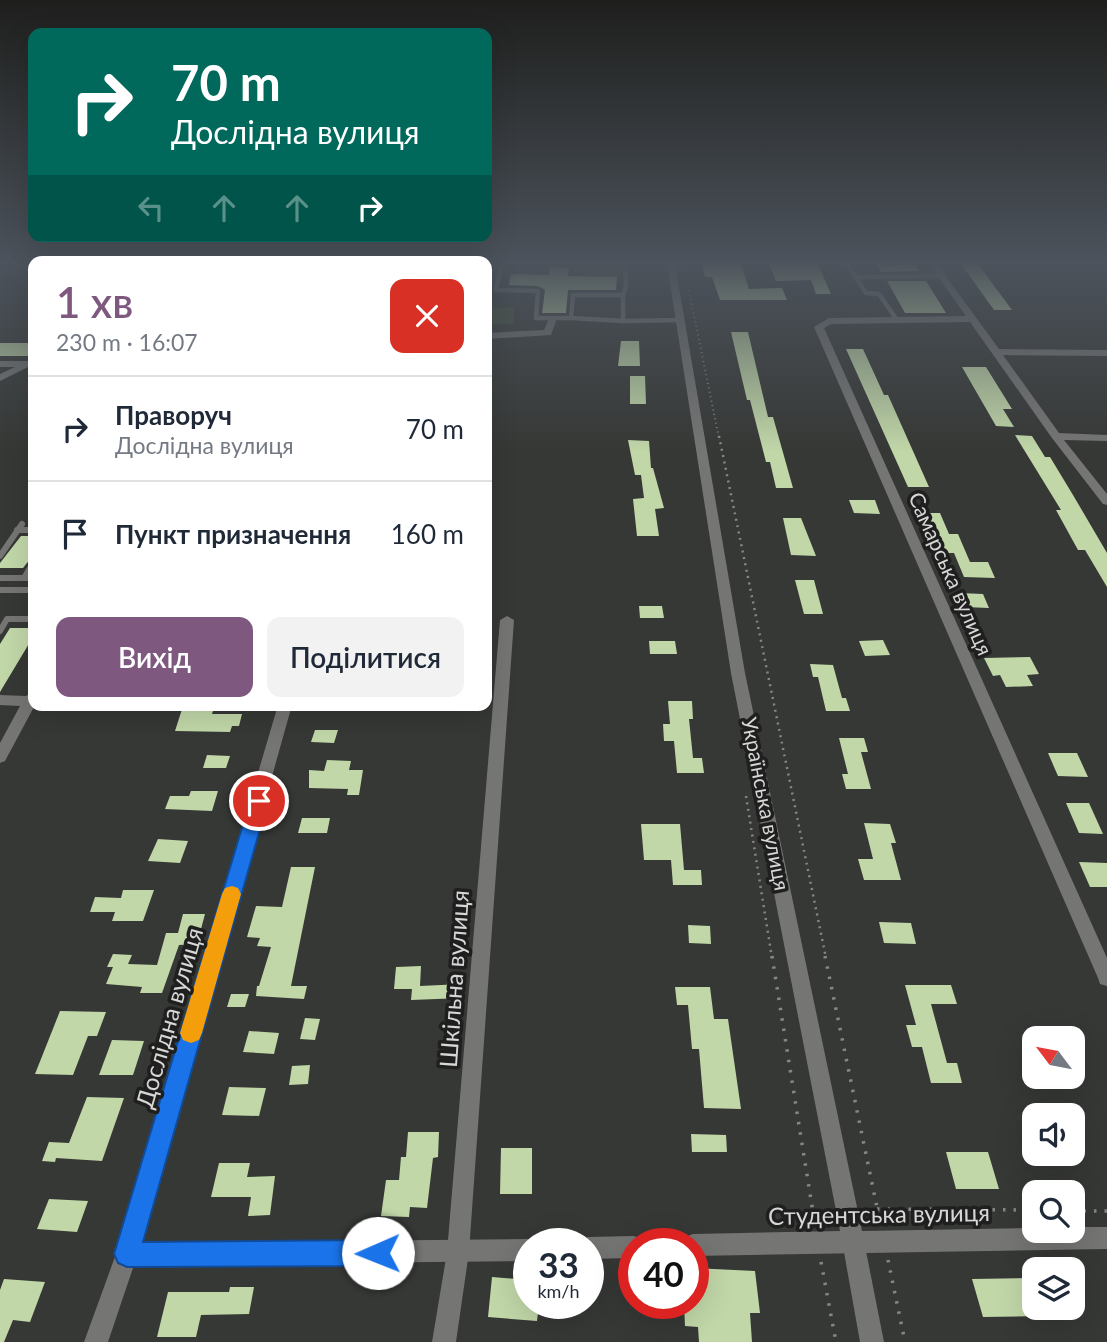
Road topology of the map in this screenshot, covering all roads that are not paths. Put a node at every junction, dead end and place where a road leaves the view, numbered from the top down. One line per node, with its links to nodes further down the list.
1 (550, 327): 5 (street)
2 (682, 327): 33 (street, Українська вулиця)
3 (820, 327): 31 (street, Самарська вулиця)
4 (977, 327): 6 (street)
5 (492, 336)
6 (996, 352): 7 (street); 12 (street)
7 (1107, 353)
8 (0, 364): 9 (street)
9 (28, 364)
10 (28, 365): 11 (street)
11 (0, 378)
12 (1056, 436): 13 (street); 14 (street)
13 (1107, 438)
14 (1107, 502)
15 (28, 529): 16 (lane)
16 (0, 555)
17 (28, 571): 19 (lane)
18 (0, 578): 19 (lane)
19 (24, 578): 20 (lane)
20 (28, 578)
21 (0, 590): 22 (lane)
22 (28, 590)
23 (28, 619): 25 (lane)
24 (507, 620): 36 (street, Шкільна вулиця)
25 (0, 631)
26 (28, 698): 27 (street)
27 (0, 700)
28 (28, 705): 30 (street)
29 (283, 711): 37 (street, Дослідна вулиця)
30 (0, 757)
31 (1107, 978)
32 (1107, 1238): 33 (street, Студентська вулиця)
33 (853, 1241): 34 (street, Студентська вулиця); 40 (street, Українська вулиця)
34 (709, 1245)
35 (513, 1250): 36 (street)
36 (458, 1252): 37 (street); 39 (street, Шкільна вулиця)
37 (127, 1254): 38 (street, Дослідна вулиця)
38 (96, 1342)
39 (444, 1342)
40 (872, 1342)

